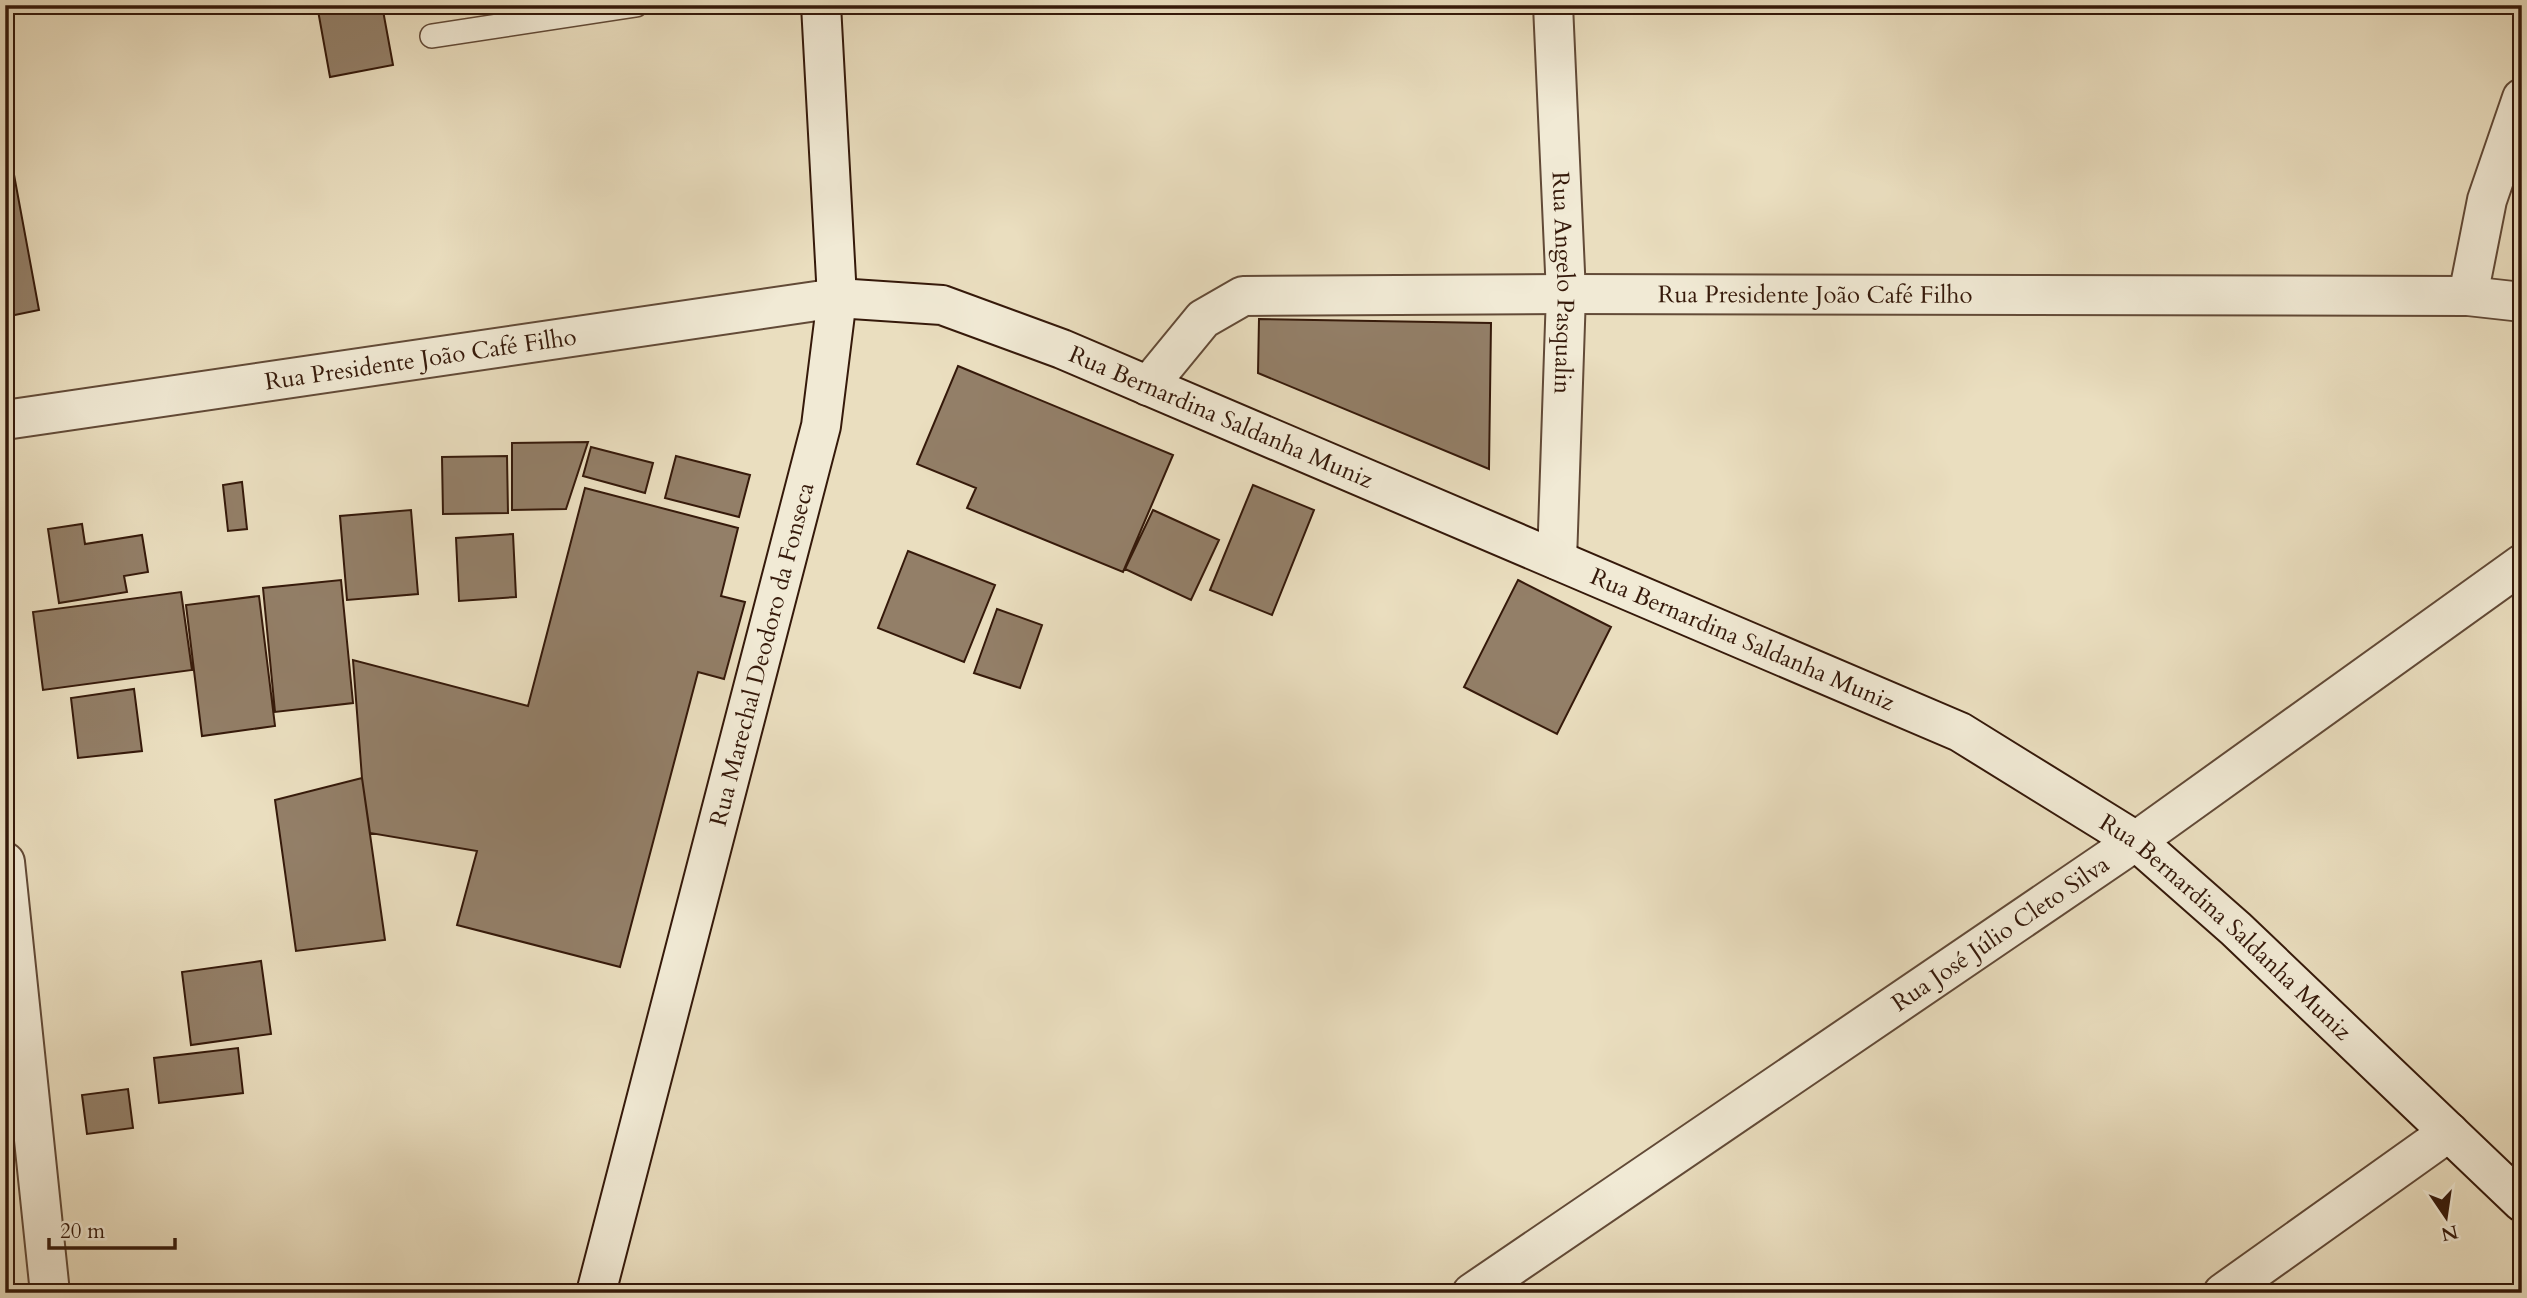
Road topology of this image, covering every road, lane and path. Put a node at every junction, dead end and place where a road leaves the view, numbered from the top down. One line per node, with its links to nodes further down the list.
1 (636, 5): 4 (lane)
2 (821, 5): 8 (street, Rua Marechal Deodoro da Fonseca)
3 (1553, 5): 6 (street, Rua Angelo Pasqualin)
4 (432, 36)
5 (2522, 98): 7 (street)
6 (1566, 294): 7 (street, Rua Presidente João Café Filho); 10 (street, Rua Presidente João Café Filho); 12 (street, Rua Angelo Pasqualin)
7 (2468, 296): 9 (street, Rua Presidente João Café Filho)
8 (837, 298): 10 (street, Rua Bernardina Saldanha Muniz); 11 (street, Rua Presidente João Café Filho); 19 (street, Rua Marechal Deodoro da Fonseca)
9 (2522, 302)
10 (1148, 386): 12 (street, Rua Bernardina Saldanha Muniz)
11 (5, 420)
12 (1557, 560): 14 (street, Rua Bernardina Saldanha Muniz)
13 (2522, 564): 14 (street, Rua José Júlio Cleto Silva)
14 (2136, 841): 16 (street, Rua Bernardina Saldanha Muniz); 20 (street, Rua José Júlio Cleto Silva)
15 (5, 862): 18 (street)
16 (2449, 1132): 17 (street, Rua Bernardina Saldanha Muniz); 21 (street)
17 (2522, 1202)
18 (50, 1293)
19 (596, 1293)
20 (1472, 1293)
21 (2223, 1293)

